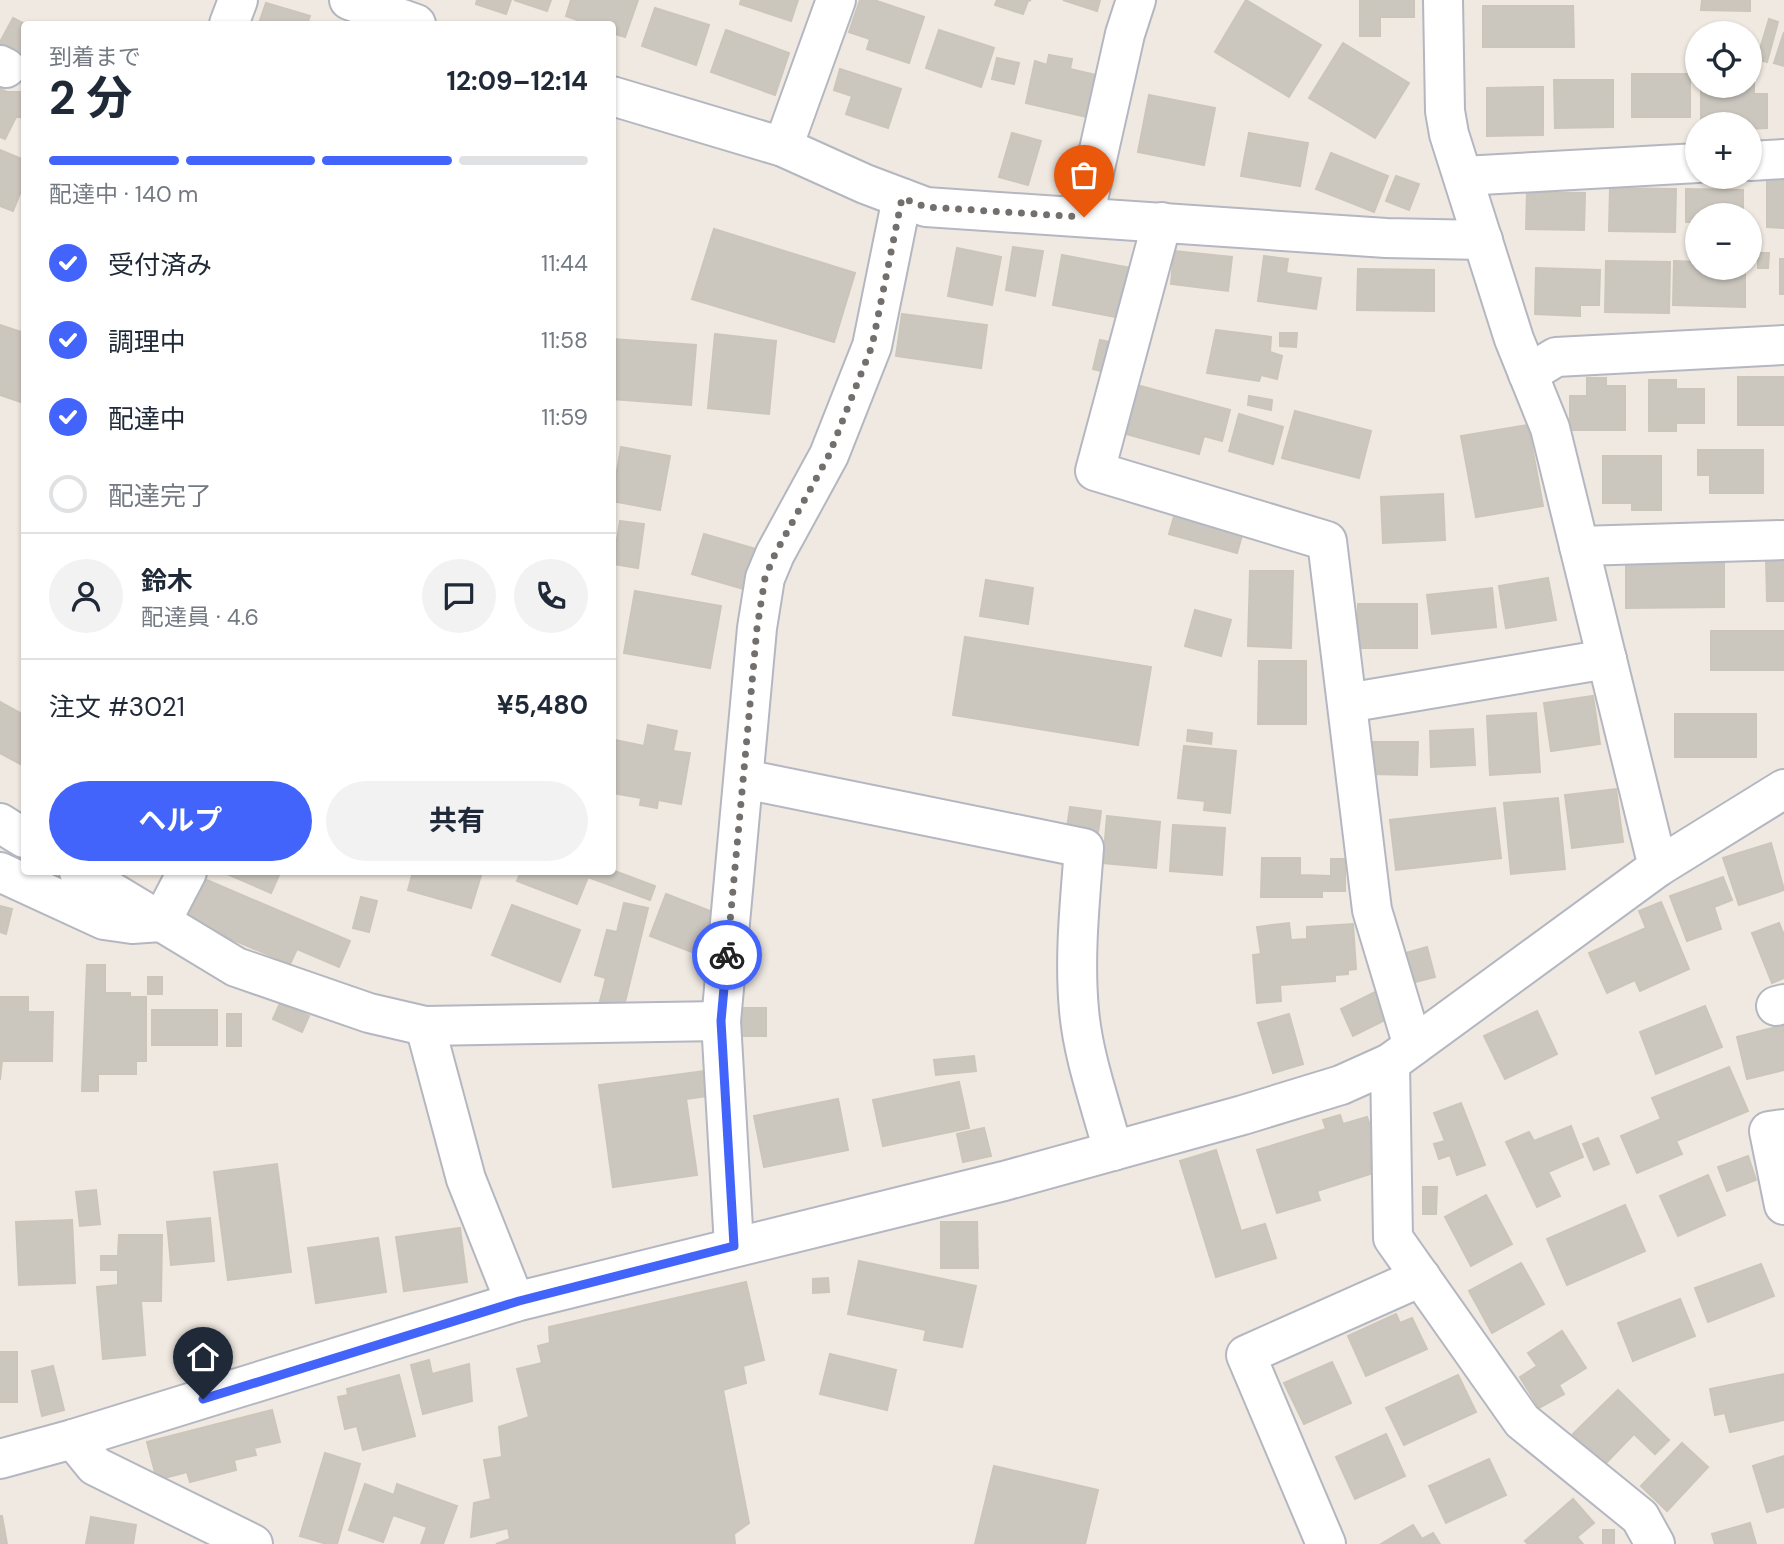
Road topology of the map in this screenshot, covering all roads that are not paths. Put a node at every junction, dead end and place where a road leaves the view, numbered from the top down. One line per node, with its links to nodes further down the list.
1 (238, 0): 6 (street)
2 (349, 0): 7 (street)
3 (836, 0): 9 (street)
4 (1136, 0): 15 (street)
5 (1443, 0): 13 (street)
6 (230, 21)
7 (408, 21)
8 (616, 97): 9 (street)
9 (783, 147): 14 (street)
10 (1784, 159): 11 (street)
11 (1762, 160)
12 (1685, 164): 13 (street)
13 (1463, 176): 17 (street)
14 (902, 198): 15 (street); 24 (street)
15 (1084, 217): 16 (street)
16 (1162, 222): 17 (street); 23 (street)
17 (1483, 240): 19 (street)
18 (1784, 345): 19 (street)
19 (1528, 374): 21 (street)
20 (1784, 540): 21 (street)
21 (1579, 546): 22 (street)
22 (1607, 659): 23 (street); 28 (street)
23 (1347, 703): 35 (street)
24 (744, 779): 33 (street); 37 (street)
25 (1784, 789): 28 (street)
26 (0, 823): 27 (street)
27 (21, 836)
28 (1658, 867): 35 (street)
29 (0, 872): 32 (street)
30 (84, 875): 32 (street)
31 (185, 875): 32 (street)
32 (161, 922): 34 (street)
33 (721, 1021): 34 (street); 39 (street)
34 (425, 1026): 41 (street)
35 (1401, 1054): 37 (street); 40 (street)
36 (1784, 1129): 38 (street)
37 (1113, 1151): 39 (street)
38 (1784, 1205)
39 (734, 1246): 41 (street)
40 (1421, 1278): 45 (street); 46 (street)
41 (515, 1302): 42 (street)
42 (73, 1439): 43 (street); 44 (street)
43 (0, 1459)
44 (253, 1544)
45 (1326, 1544)
46 (1655, 1544)

